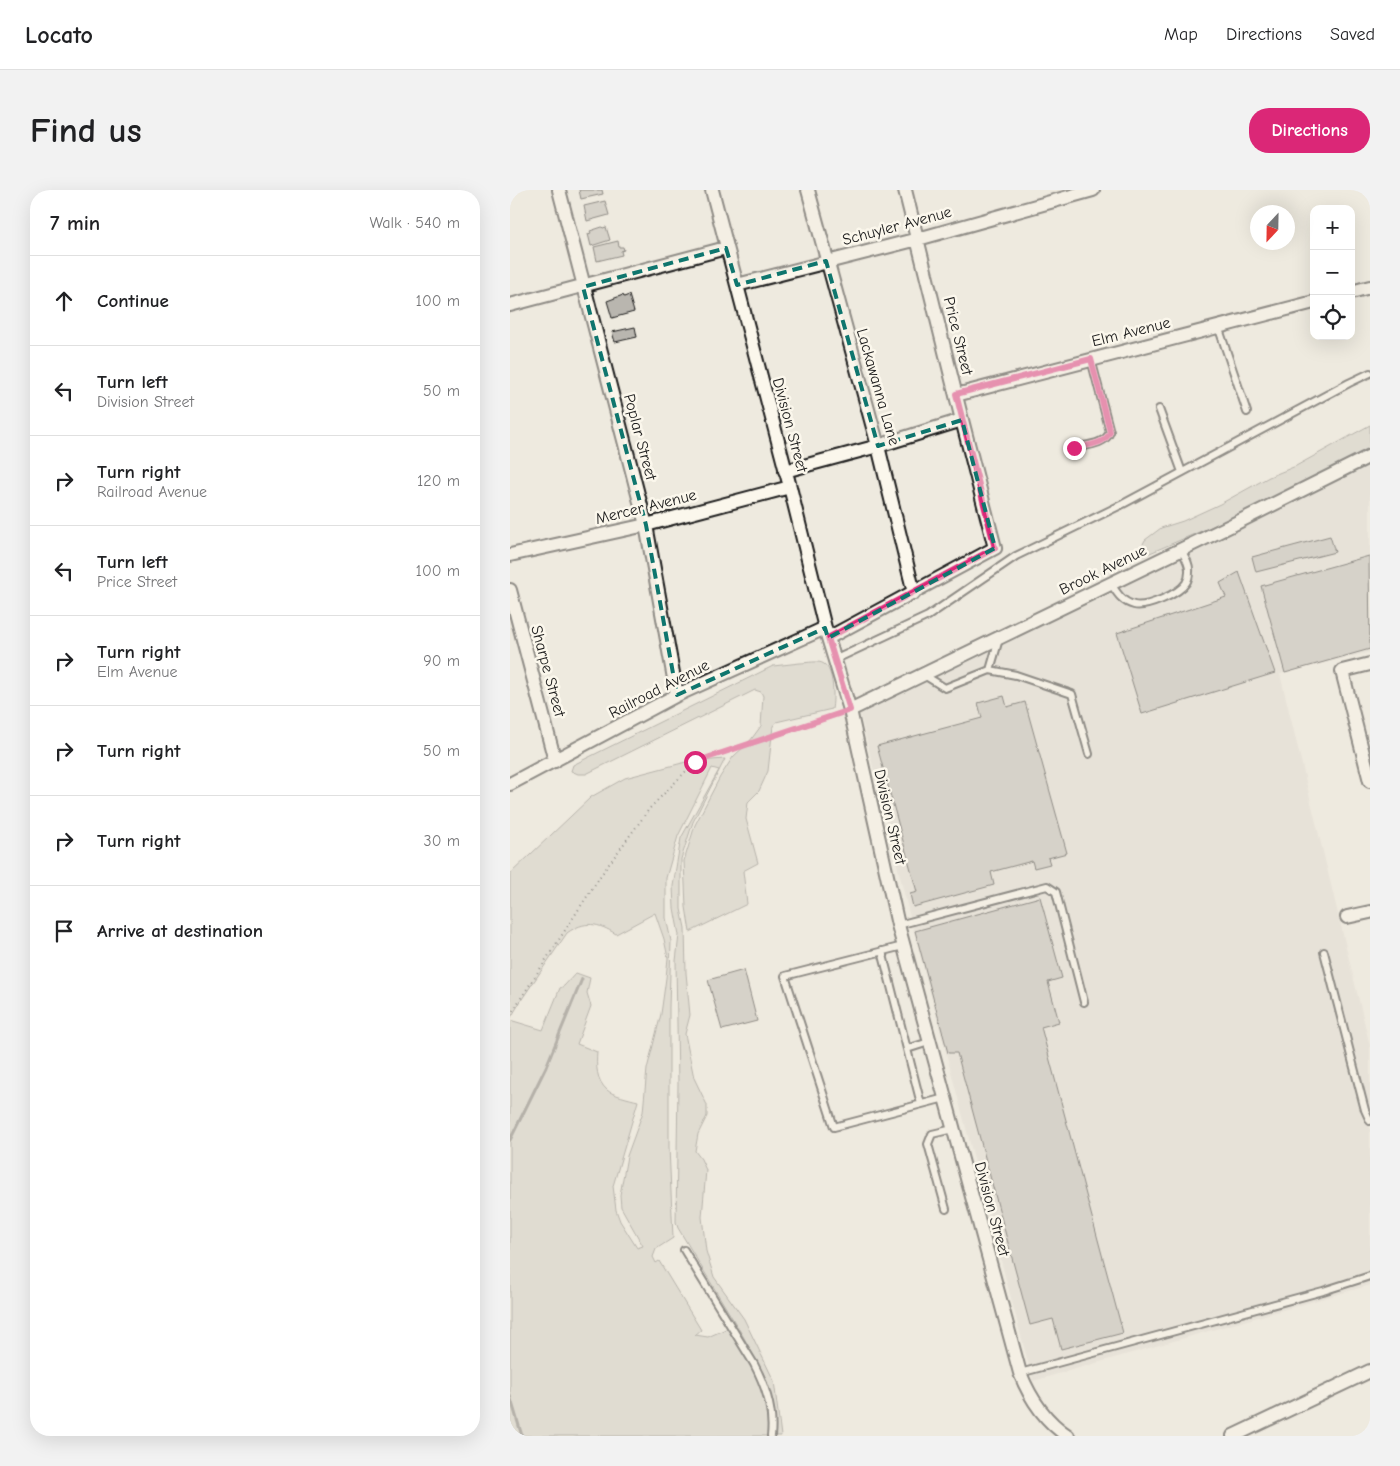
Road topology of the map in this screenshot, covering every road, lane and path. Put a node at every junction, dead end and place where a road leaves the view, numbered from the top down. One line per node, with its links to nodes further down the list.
1 (559, 190): 11 (street, Poplar Street)
2 (712, 190): 8 (street, Division Street)
3 (808, 190): 9 (street, Lackawanna Lane)
4 (905, 190): 7 (street, Price Street)
5 (1093, 190): 6 (street, Schuyler Avenue)
6 (1077, 192): 7 (street, Schuyler Avenue)
7 (918, 239): 9 (street, Schuyler Avenue); 19 (street, Price Street)
8 (726, 248): 10 (street, Division Street); 11 (street)
9 (826, 261): 10 (street, Schuyler Avenue); 23 (street, Lackawanna Lane)
10 (737, 285): 26 (street, Division Street)
11 (583, 287): 15 (street); 29 (street, Poplar Street)
12 (1370, 287): 13 (street)
13 (1355, 291)
14 (1310, 303): 16 (street, Elm Avenue)
15 (510, 305)
16 (1218, 326): 17 (street, Elm Avenue); 21 (lane)
17 (1091, 359): 19 (street, Elm Avenue); 24 (lane)
18 (1370, 373): 27 (lane)
19 (956, 394): 22 (street, Price Street)
20 (1160, 409): 27 (lane)
21 (1247, 412)
22 (962, 420): 23 (street); 30 (street, Price Street)
23 (878, 446): 26 (street); 35 (street, Lackawanna Lane)
24 (1074, 448)
25 (1370, 456): 31 (street, Brook Avenue)
26 (786, 472): 28 (street, Division Street)
27 (1182, 472): 38 (lane)
28 (790, 487): 29 (street, Mercer Avenue); 36 (street, Division Street)
29 (646, 525): 32 (street, Mercer Avenue); 42 (street, Poplar Street)
30 (995, 548): 35 (street, Railroad Avenue)
31 (1181, 550): 33 (street, Brook Avenue); 33 (lane)
32 (510, 555)
33 (1111, 584): 37 (street, Brook Avenue)
34 (510, 590): 45 (street, Sharpe Street)
35 (914, 593): 36 (street, Railroad Avenue)
36 (826, 633): 38 (street, Division Street); 42 (street, Railroad Avenue)
37 (1000, 638): 40 (lane); 41 (street, Brook Avenue)
38 (834, 660): 43 (street, Division Street)
39 (1370, 664): 46 (street)
40 (990, 670): 41 (lane); 44 (lane)
41 (924, 674): 43 (street, Brook Avenue)
42 (677, 695): 45 (street, Railroad Avenue)
43 (850, 710): 50 (street, Division Street); 55 (path)
44 (1089, 754)
45 (554, 761): 47 (street, Railroad Avenue)
46 (1370, 781)
47 (510, 784)
48 (1370, 912): 49 (street)
49 (1347, 917)
50 (898, 925): 51 (street, Division Street); 54 (lane)
51 (903, 946): 52 (lane); 56 (street, Division Street)
52 (882, 951): 57 (lane); 59 (lane)
53 (1324, 952): 60 (lane)
54 (1084, 1002)
55 (510, 1015)
56 (929, 1042): 57 (lane); 58 (street, Division Street)
57 (907, 1049): 59 (lane)
58 (944, 1098): 59 (lane); 61 (street, Division Street)
59 (921, 1104)
60 (1370, 1121)
61 (953, 1129): 62 (lane); 66 (street, Division Street)
62 (946, 1209)
63 (684, 1250): 67 (lane)
64 (1370, 1276): 66 (lane)
65 (1370, 1371): 69 (street)
66 (1020, 1373): 68 (street, Division Street)
67 (771, 1436)
68 (1068, 1436)
69 (1233, 1436)

